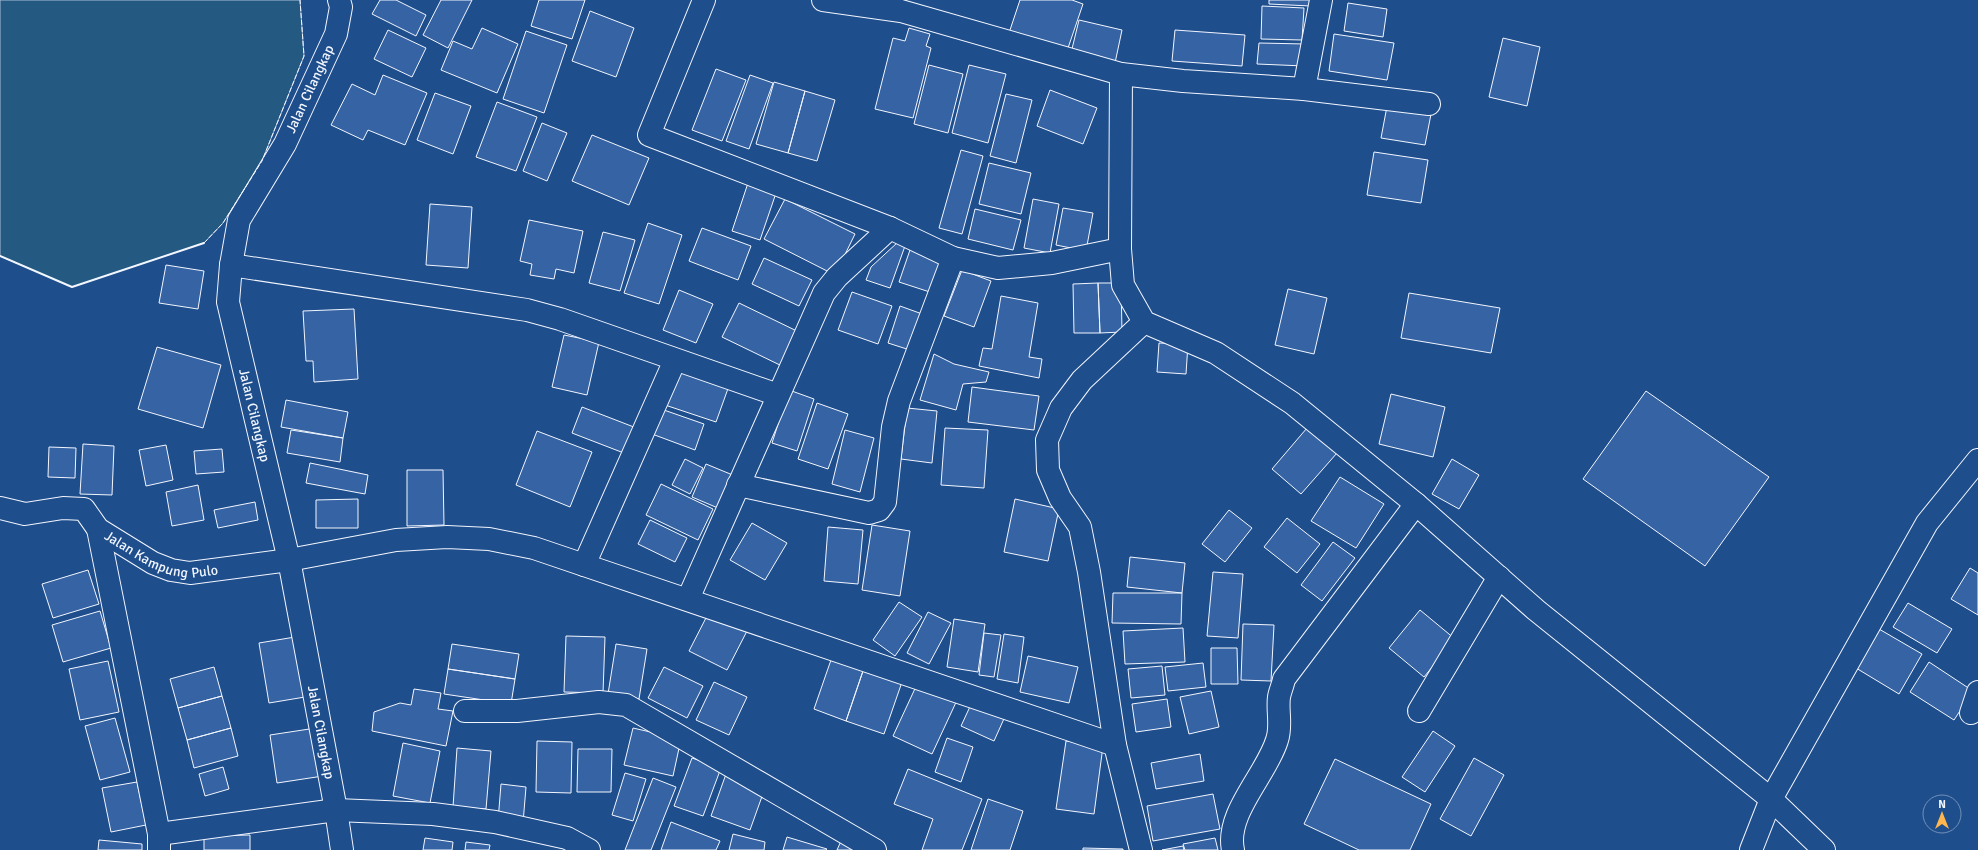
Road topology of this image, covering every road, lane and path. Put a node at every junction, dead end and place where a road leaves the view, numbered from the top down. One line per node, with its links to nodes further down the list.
1 (339, 0): 12 (street, Jalan Cilangkap)
2 (704, 0): 9 (street)
3 (823, 0): 5 (street)
4 (1321, 0): 7 (street)
5 (903, 6): 6 (street)
6 (1121, 74): 7 (street); 10 (street)
7 (1304, 89): 8 (street)
8 (1429, 104)
9 (890, 228): 11 (street); 15 (street)
10 (1120, 249): 11 (street); 13 (street)
11 (953, 258): 17 (street)
12 (231, 265): 14 (street); 21 (street, Jalan Cilangkap)
13 (1144, 322): 18 (street); 29 (street)
14 (675, 360): 15 (street); 22 (street)
15 (778, 395): 17 (street)
16 (1978, 460): 30 (street)
17 (738, 485): 24 (street)
18 (1416, 504): 23 (street); 37 (street)
19 (0, 508): 20 (street, Jalan Kampung Pulo)
20 (98, 529): 21 (street, Jalan Kampung Pulo); 32 (street)
21 (289, 560): 22 (street, Jalan Kampung Pulo); 31 (street, Jalan Cilangkap)
22 (584, 565): 24 (street, Jalan Kampung Pulo)
23 (1499, 577): 26 (street); 30 (street)
24 (688, 599): 29 (street, Jalan Kampung Pulo)
25 (1978, 692): 28 (street)
26 (1419, 710)
27 (465, 711): 35 (street)
28 (1971, 713)
29 (1115, 745): 36 (street)
30 (1771, 800): 38 (street); 39 (street)
31 (336, 810): 32 (street); 33 (street, Jalan Cilangkap); 34 (street)
32 (159, 842)
33 (342, 850)
34 (589, 850)
35 (875, 850)
36 (1141, 850)
37 (1233, 850)
38 (1751, 850)
39 (1824, 850)

